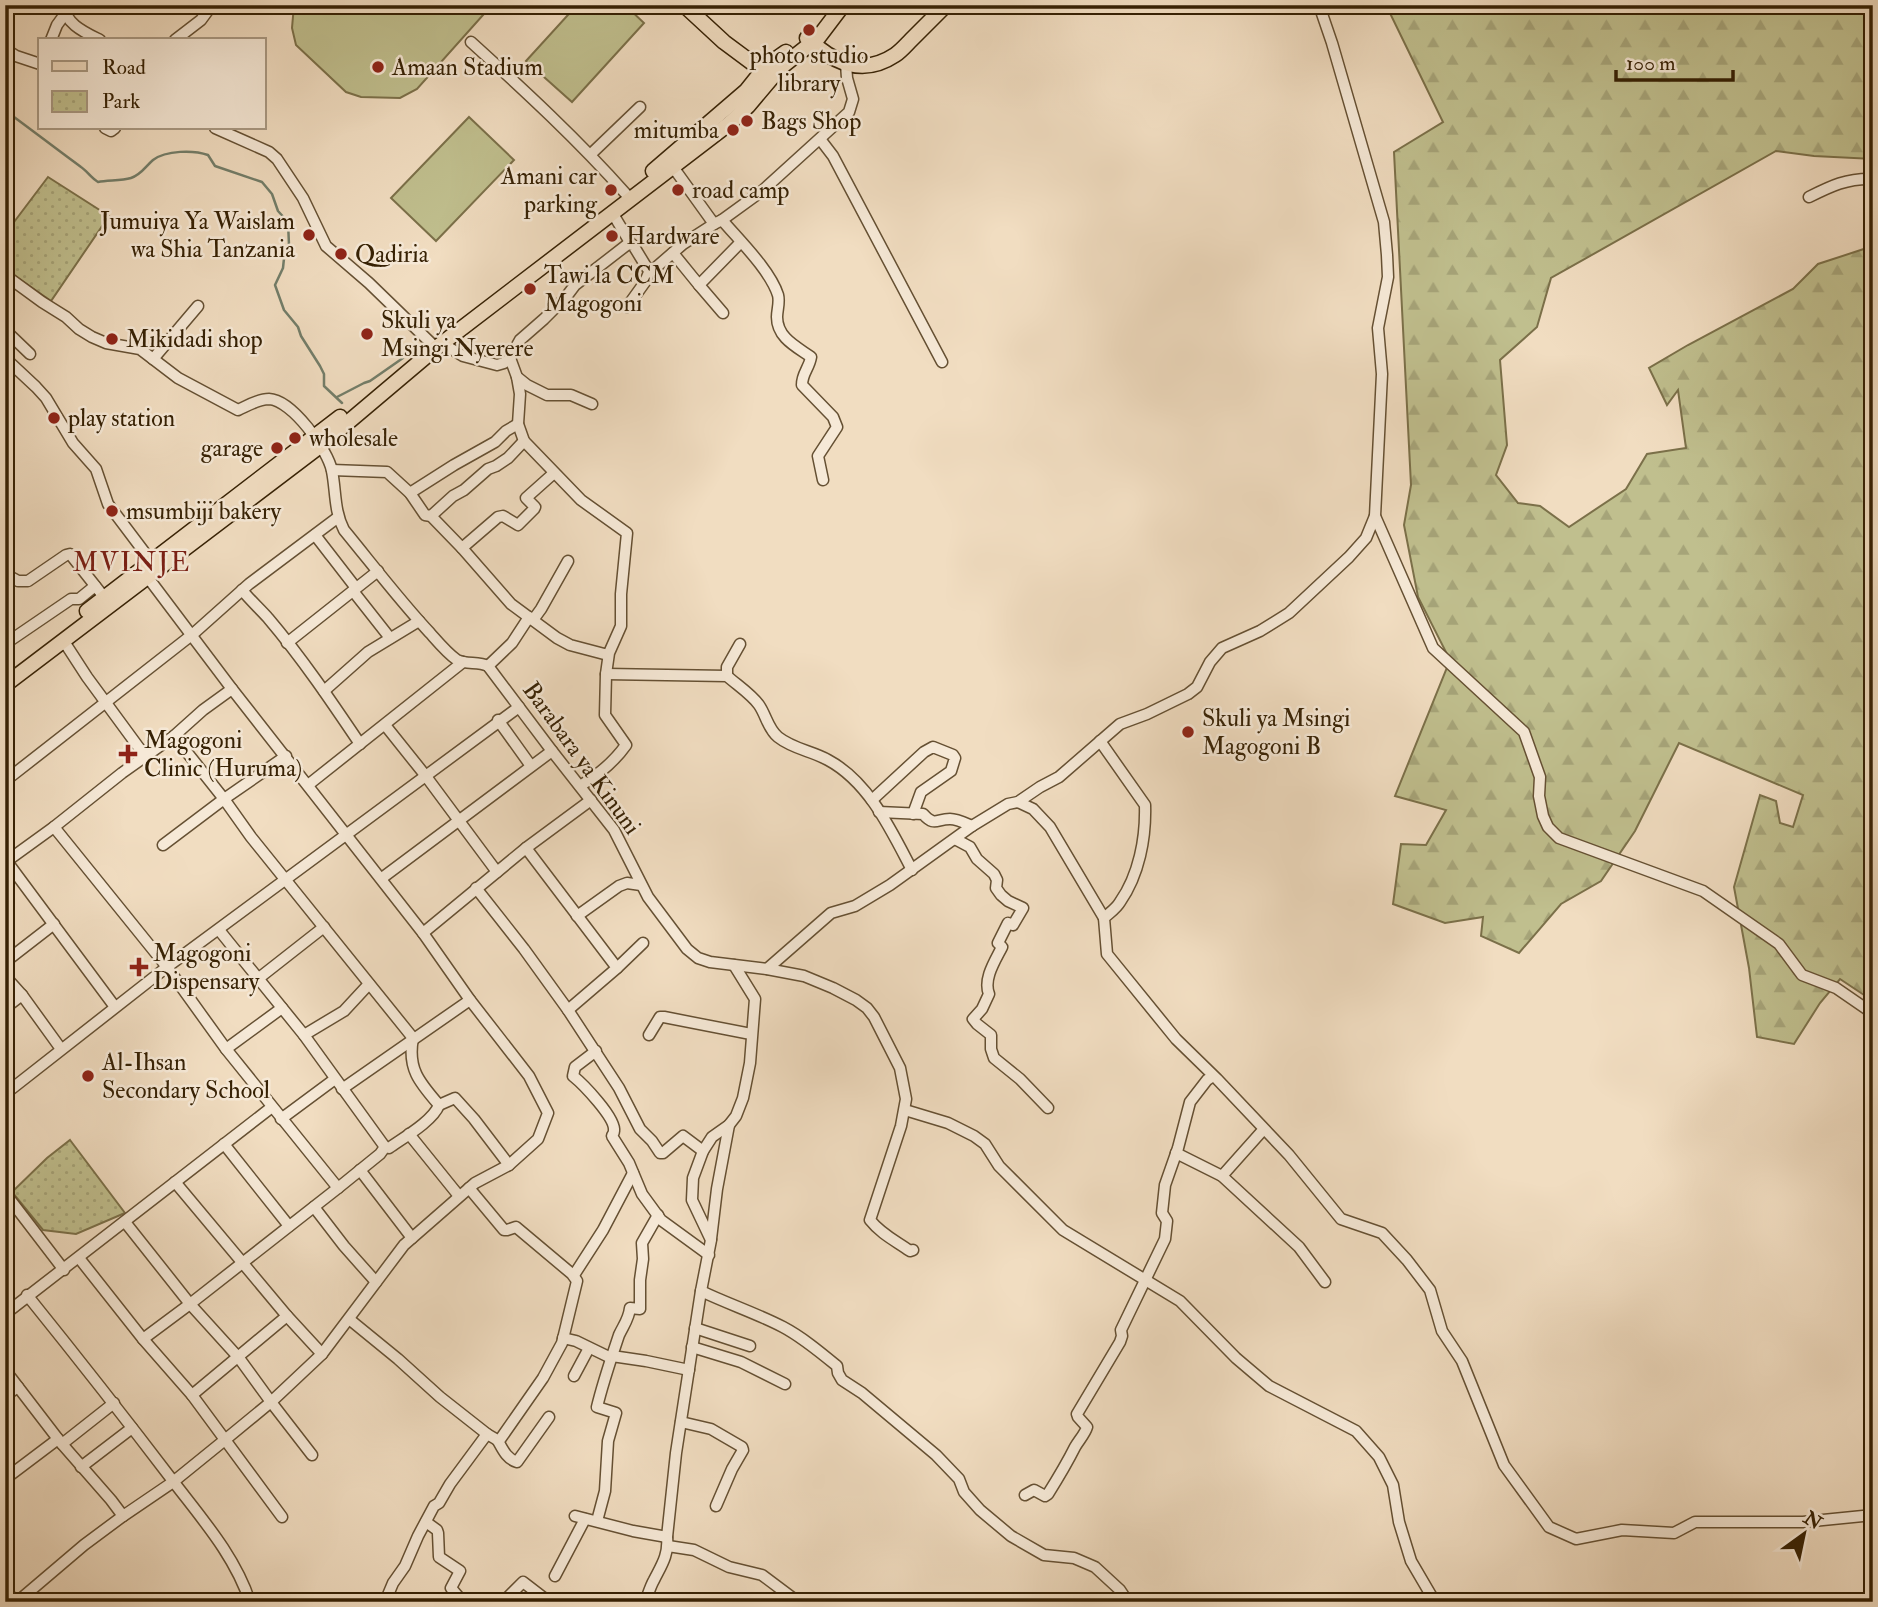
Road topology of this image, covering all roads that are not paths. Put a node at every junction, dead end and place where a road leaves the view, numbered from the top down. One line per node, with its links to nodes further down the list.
1 (212, 5): 13 (street)
2 (684, 5): 18 (main road)
3 (695, 5): 18 (main road)
4 (834, 5): 10 (main road)
5 (843, 5): 10 (main road)
6 (935, 5): 16 (main road)
7 (946, 5): 16 (main road)
8 (1319, 5): 55 (street)
9 (63, 8): 11 (street); 12 (street)
10 (812, 37): 16 (main road); 18 (main road)
11 (52, 38)
12 (97, 38)
13 (178, 38)
14 (471, 42): 22 (street)
15 (5, 49): 17 (street)
16 (847, 60): 21 (street)
17 (38, 63)
18 (771, 70): 23 (main road); 25 (main road)
19 (639, 107): 22 (street)
20 (220, 130): 39 (street)
21 (820, 139): 28 (street); 44 (street)
22 (591, 154): 25 (street)
23 (673, 167): 27 (main road); 28 (street)
24 (1873, 179): 26 (street)
25 (626, 194): 39 (main road)
26 (1809, 197)
27 (612, 214): 30 (street); 39 (main road)
28 (718, 222): 29 (street); 31 (street)
29 (741, 242): 34 (street); 52 (street)
30 (631, 244): 32 (street); 42 (street)
31 (673, 253): 32 (street); 34 (street)
32 (650, 270): 36 (street)
33 (5, 275): 43 (street)
34 (699, 285): 37 (street)
35 (198, 306): 43 (street)
36 (627, 307)
37 (723, 313)
38 (5, 330): 40 (street)
39 (436, 345): 42 (street); 48 (main road)
40 (30, 354)
41 (5, 358): 60 (street)
42 (510, 358): 45 (street)
43 (153, 359): 48 (street)
44 (942, 362)
45 (517, 377): 46 (street); 47 (street)
46 (592, 404)
47 (518, 424): 49 (street); 53 (street)
48 (318, 441): 50 (street); 60 (main road)
49 (524, 441): 51 (street); 54 (street)
50 (332, 470): 53 (street); 56 (street)
51 (554, 473): 58 (street); 74 (street)
52 (823, 480)
53 (410, 493): 54 (street)
54 (431, 516): 58 (street)
55 (1375, 516): 89 (street); 141 (street)
56 (337, 518): 57 (street); 61 (street)
57 (315, 535): 63 (street); 64 (street)
58 (462, 548): 66 (street)
59 (568, 561): 66 (street)
60 (147, 569): 65 (main road); 68 (street); 70 (main road)
61 (378, 571): 63 (street); 67 (street)
62 (5, 574): 65 (street)
63 (354, 589): 69 (street); 71 (street)
64 (242, 590): 68 (street); 71 (street)
65 (100, 592): 72 (street); 77 (main road)
66 (531, 619): 74 (street); 76 (street)
67 (418, 621): 69 (street); 75 (street)
68 (192, 634): 81 (street); 83 (street)
69 (390, 638): 82 (street)
70 (63, 640): 80 (main road); 83 (street)
71 (287, 643): 82 (street)
72 (5, 644)
73 (740, 644): 79 (street)
74 (608, 655): 78 (street)
75 (463, 662): 76 (street); 86 (street)
76 (488, 666): 84 (street, Barabara ya Kinuni)
77 (5, 674)
78 (606, 674): 79 (street); 99 (street)
79 (727, 676): 102 (street)
80 (5, 685)
81 (232, 689): 88 (street); 94 (street)
82 (324, 691): 91 (street)
83 (106, 701): 93 (street); 97 (street)
84 (519, 707): 85 (street); 87 (street, Barabara ya Kinuni)
85 (498, 720): 90 (street); 96 (street)
86 (385, 725): 91 (street); 96 (street)
87 (535, 728): 90 (street); 92 (street, Barabara ya Kinuni)
88 (174, 736): 93 (street); 100 (street)
89 (1100, 741): 103 (street); 121 (street)
90 (515, 743): 95 (street)
91 (359, 744): 98 (street)
92 (552, 751): 95 (street); 99 (street, Barabara ya Kinuni)
93 (145, 756): 107 (street)
94 (286, 756): 98 (street); 100 (street)
95 (531, 766): 106 (street)
96 (425, 775): 106 (street); 109 (street)
97 (5, 781)
98 (308, 785): 109 (street)
99 (580, 786): 101 (street, Barabara ya Kinuni)
100 (224, 799): 111 (street); 116 (street)
101 (591, 800): 112 (street); 118 (street, Barabara ya Kinuni)
102 (872, 800): 104 (street); 105 (street)
103 (1018, 802): 108 (street); 121 (street)
104 (879, 812): 105 (street); 114 (street)
105 (913, 814): 108 (street)
106 (459, 821): 115 (street); 117 (street)
107 (54, 827): 113 (street); 129 (street)
108 (972, 827): 110 (street)
109 (348, 835): 116 (street); 117 (street)
110 (955, 839): 114 (street); 155 (street)
111 (163, 845)
112 (526, 848): 115 (street); 120 (street)
113 (6, 860): 122 (street)
114 (912, 870): 131 (street)
115 (497, 872): 119 (street)
116 (286, 878): 123 (street); 124 (street)
117 (382, 878): 125 (street)
118 (641, 885): 120 (street); 128 (street, Barabara ya Kinuni)
119 (476, 888): 125 (street); 140 (street)
120 (578, 916): 130 (street)
121 (1104, 918): 149 (street)
122 (54, 924): 127 (street); 137 (street)
123 (324, 927): 133 (street); 134 (street)
124 (219, 930): 129 (street); 133 (street)
125 (423, 933): 136 (street)
126 (643, 943): 130 (street)
127 (5, 962)
128 (734, 965): 131 (street, Barabara ya Kinuni); 142 (street)
129 (167, 968): 137 (street); 147 (street)
130 (617, 968): 140 (street)
131 (767, 969): 156 (street, Barabara ya Kinuni)
132 (5, 976): 135 (street)
133 (259, 978): 139 (street)
134 (369, 984): 143 (street); 145 (street)
135 (22, 995): 138 (street); 146 (street)
136 (470, 1000): 145 (street); 165 (street)
137 (115, 1007): 146 (street)
138 (5, 1008)
139 (282, 1008): 143 (street); 147 (street)
140 (568, 1010): 148 (street)
141 (1873, 1015)
142 (751, 1034): 144 (street); 158 (street)
143 (304, 1035): 150 (street)
144 (649, 1035)
145 (413, 1038): 151 (street); 153 (street)
146 (61, 1049): 152 (street)
147 (226, 1049): 154 (street)
148 (596, 1051): 163 (street); 167 (street)
149 (1213, 1076): 159 (street); 164 (street)
150 (335, 1079): 151 (street); 157 (street)
151 (342, 1089): 162 (street)
152 (5, 1094)
153 (439, 1105): 160 (street); 165 (street)
154 (272, 1107): 157 (street); 161 (street)
155 (1048, 1108)
156 (905, 1110): 180 (street); 186 (street)
157 (281, 1119): 170 (street)
158 (729, 1125): 163 (street); 179 (street)
159 (1264, 1130): 168 (street); 226 (street)
160 (409, 1134): 162 (street); 173 (street)
161 (225, 1144): 169 (street); 177 (street)
162 (386, 1147): 166 (street)
163 (703, 1151): 179 (street)
164 (1176, 1153): 168 (street); 186 (street)
165 (509, 1165): 171 (street)
166 (360, 1170): 170 (street); 178 (street)
167 (633, 1173): 175 (street); 185 (street)
168 (1222, 1176): 188 (street)
169 (175, 1182): 176 (street); 183 (street)
170 (338, 1188): 174 (street)
171 (469, 1188): 173 (street); 185 (street)
172 (5, 1194): 184 (street)
173 (460, 1196): 178 (street)
174 (314, 1207): 177 (street); 187 (street)
175 (658, 1215): 181 (street); 202 (street)
176 (125, 1222): 182 (street); 191 (street)
177 (289, 1226): 183 (street)
178 (412, 1238): 187 (street)
179 (711, 1240): 181 (street)
180 (914, 1250)
181 (709, 1255): 189 (street)
182 (79, 1258): 184 (street); 197 (street)
183 (242, 1262): 191 (street); 193 (street)
184 (64, 1270): 190 (street)
185 (574, 1275): 196 (street)
186 (1146, 1280): 224 (street); 243 (street)
187 (376, 1282): 194 (street)
188 (1325, 1282)
189 (701, 1291): 195 (street); 242 (street)
190 (27, 1295): 192 (street); 212 (street)
191 (190, 1304): 197 (street); 203 (street)
192 (8, 1308)
193 (287, 1316): 201 (street); 203 (street)
194 (349, 1319): 201 (street); 216 (street)
195 (695, 1328): 198 (street); 200 (street)
196 (563, 1338): 199 (street); 218 (street)
197 (143, 1339): 209 (street)
198 (750, 1346)
199 (589, 1348): 202 (street); 206 (street)
200 (692, 1348): 205 (street); 207 (street)
201 (322, 1354): 211 (street)
202 (612, 1357): 205 (street); 229 (street)
203 (239, 1358): 209 (street); 211 (street)
204 (5, 1370): 208 (street)
205 (689, 1370): 214 (street)
206 (574, 1376)
207 (785, 1384)
208 (18, 1387): 210 (street); 219 (street)
209 (192, 1395): 217 (street)
210 (5, 1396)
211 (271, 1402): 217 (street); 220 (street)
212 (114, 1403): 215 (street); 219 (street)
213 (549, 1417): 218 (street)
214 (681, 1422): 225 (street); 231 (street)
215 (132, 1428): 221 (street); 223 (street)
216 (487, 1434): 218 (street); 230 (street)
217 (226, 1439): 223 (street); 228 (street)
218 (498, 1441)
219 (60, 1442): 221 (street); 222 (street)
220 (312, 1455)
221 (81, 1467): 227 (street)
222 (5, 1479)
223 (173, 1482): 227 (street); 235 (street)
224 (1026, 1495)
225 (716, 1506)
226 (1873, 1515)
227 (122, 1516): 234 (street)
228 (282, 1517)
229 (586, 1519): 231 (street); 232 (street)
230 (426, 1522): 236 (street); 237 (street)
231 (667, 1542): 240 (street); 241 (street)
232 (555, 1576)
233 (5, 1590): 234 (street)
234 (16, 1602)
235 (250, 1602)
236 (385, 1602)
237 (463, 1602)
238 (503, 1602): 239 (street)
239 (549, 1602)
240 (645, 1602)
241 (798, 1602)
242 (1128, 1602)
243 (1435, 1602)

